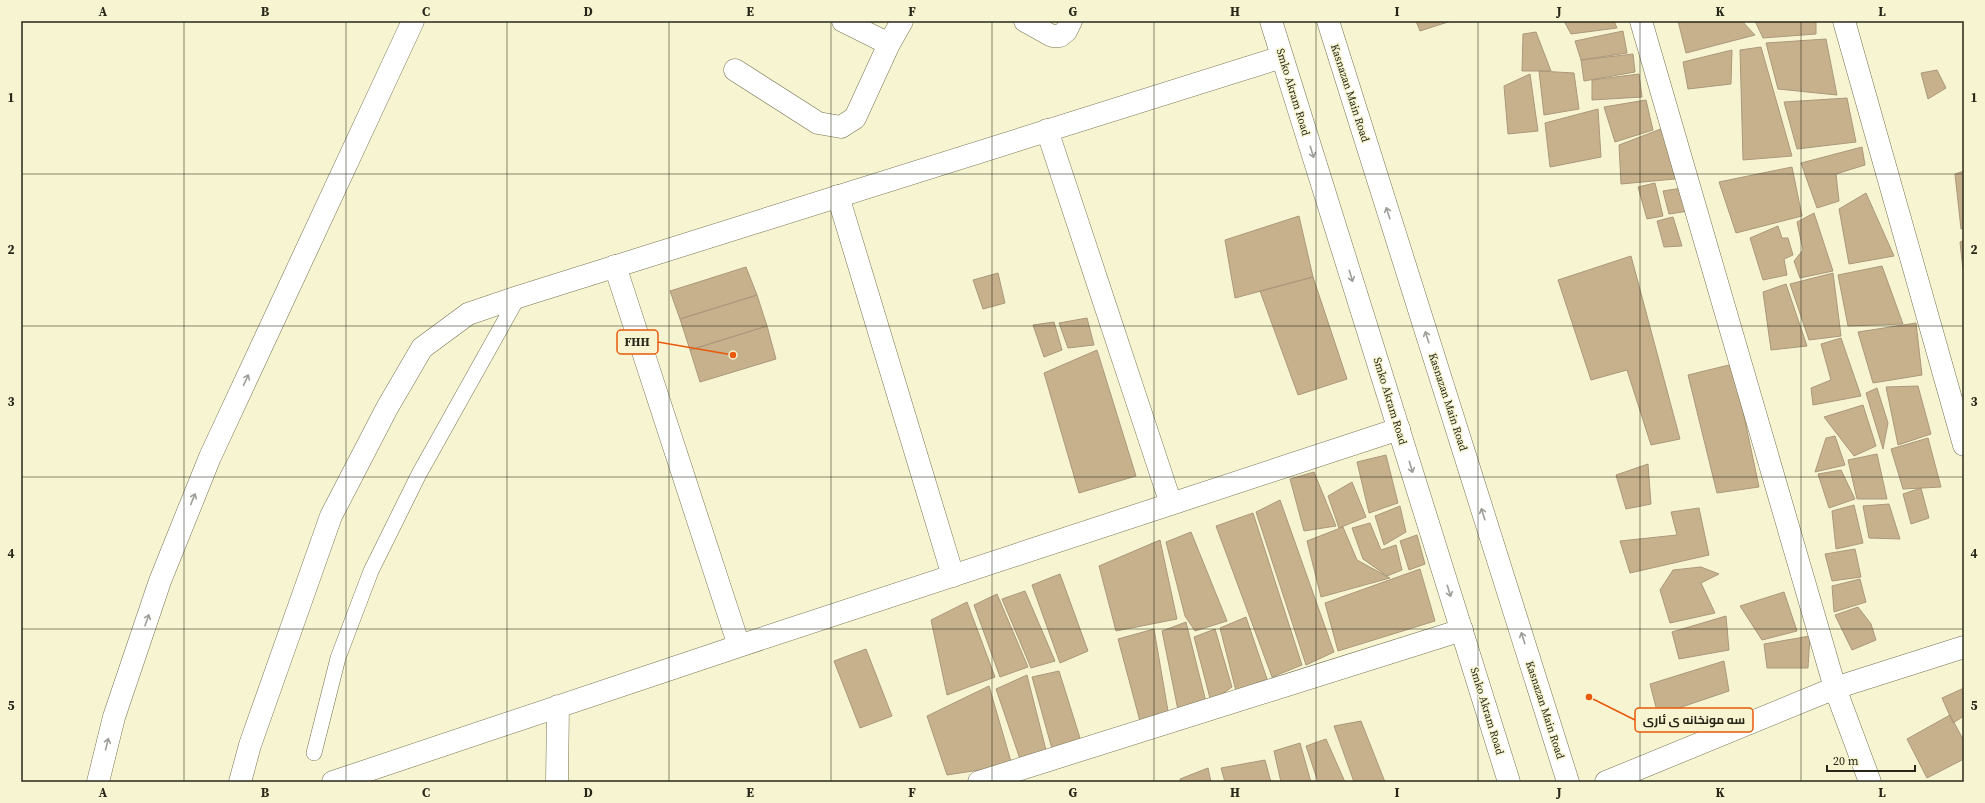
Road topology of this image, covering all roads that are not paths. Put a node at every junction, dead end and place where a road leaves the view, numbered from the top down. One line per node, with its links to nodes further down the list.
1 (413, 21): 27 (main road, one-way to 1)
2 (843, 21): 10 (main road)
3 (902, 21): 10 (main road)
4 (1025, 21): 5 (main road)
5 (1071, 21)
6 (1271, 21): 11 (main road, Smko Akram Road)
7 (1328, 21): 33 (main road, Kasnazan Main Road, one-way to 7)
8 (1641, 21): 24 (main road)
9 (1844, 21): 18 (main road)
10 (889, 44): 12 (main road)
11 (1282, 56): 13 (main road); 17 (main road, Smko Akram Road, one-way to 17)
12 (736, 70)
13 (1048, 130): 14 (main road); 19 (main road)
14 (838, 196): 15 (main road); 20 (main road)
15 (615, 266): 16 (main road); 22 (main road)
16 (518, 297): 26 (lane); 28 (main road)
17 (1399, 429): 19 (main road); 21 (main road, Smko Akram Road, one-way to 21)
18 (1964, 445)
19 (1171, 504): 20 (main road)
20 (953, 576): 22 (main road)
21 (1462, 630): 31 (main road); 32 (main road, Smko Akram Road)
22 (739, 646): 25 (main road)
23 (1964, 647): 24 (main road)
24 (1835, 688): 34 (main road); 35 (main road)
25 (558, 706): 29 (main road); 30 (main road)
26 (314, 753)
27 (98, 782)
28 (240, 782)
29 (333, 782)
30 (557, 782)
31 (979, 782)
32 (1509, 782)
33 (1568, 782)
34 (1606, 782)
35 (1870, 782)

